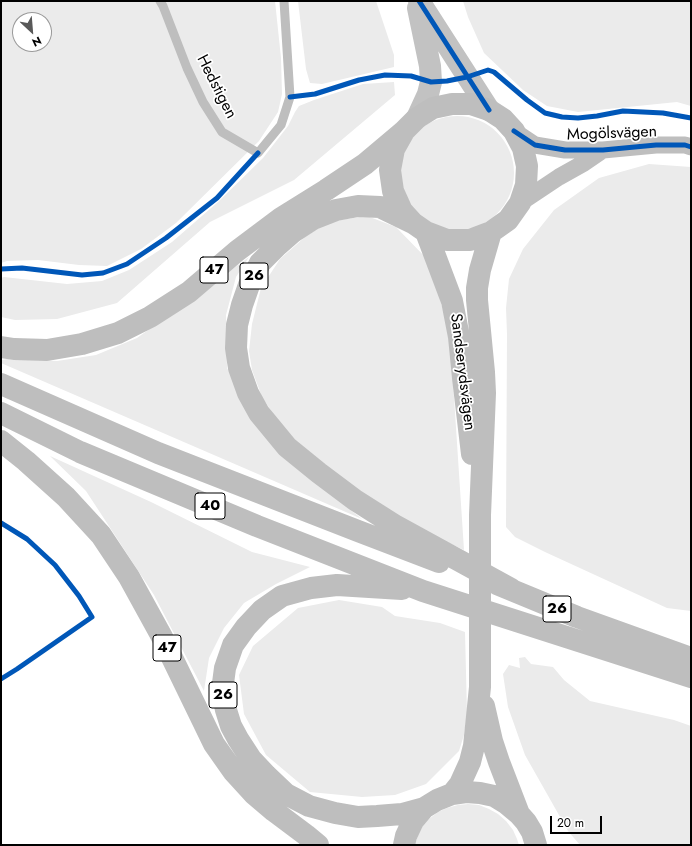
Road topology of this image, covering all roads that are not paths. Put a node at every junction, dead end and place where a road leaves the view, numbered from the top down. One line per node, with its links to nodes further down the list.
1 (160, 1): 2 (lane, Hedstigen)
2 (284, 1)
3 (418, 1): 4 (street); 5 (street)
4 (489, 110): 5 (highway); 6 (highway)
5 (410, 125): 10 (highway); 12 (highway, 47)
6 (514, 131): 8 (street, Mogölsvägen); 9 (highway)
7 (691, 146): 8 (street, Mogölsvägen)
8 (603, 150): 9 (street, Mogölsvägen)
9 (520, 203): 11 (highway)
10 (419, 228): 11 (highway); 16 (highway, Sandserydsvägen / 26); 17 (highway, 26)
11 (491, 232): 16 (highway, Sandserydsvägen / 26)
12 (1, 347)
13 (1, 384): 17 (highway, 40)
14 (1, 413): 18 (highway, 40)
15 (1, 442): 25 (highway, 47)
16 (480, 515): 21 (highway, Sandserydsvägen / 26)
17 (510, 589): 19 (highway, 26)
18 (423, 591): 20 (highway, 26); 23 (highway, 26)
19 (691, 658)
20 (691, 677)
21 (480, 687): 22 (highway, Sandserydsvägen / 26); 24 (highway, Sandserydsvägen / 26)
22 (452, 794): 23 (highway, 26); 24 (highway, 26)
23 (424, 808): 28 (highway, 26)
24 (519, 814): 26 (highway, 26)
25 (312, 840): 27 (highway, 47)
26 (538, 844)
27 (334, 845)
28 (404, 845)

